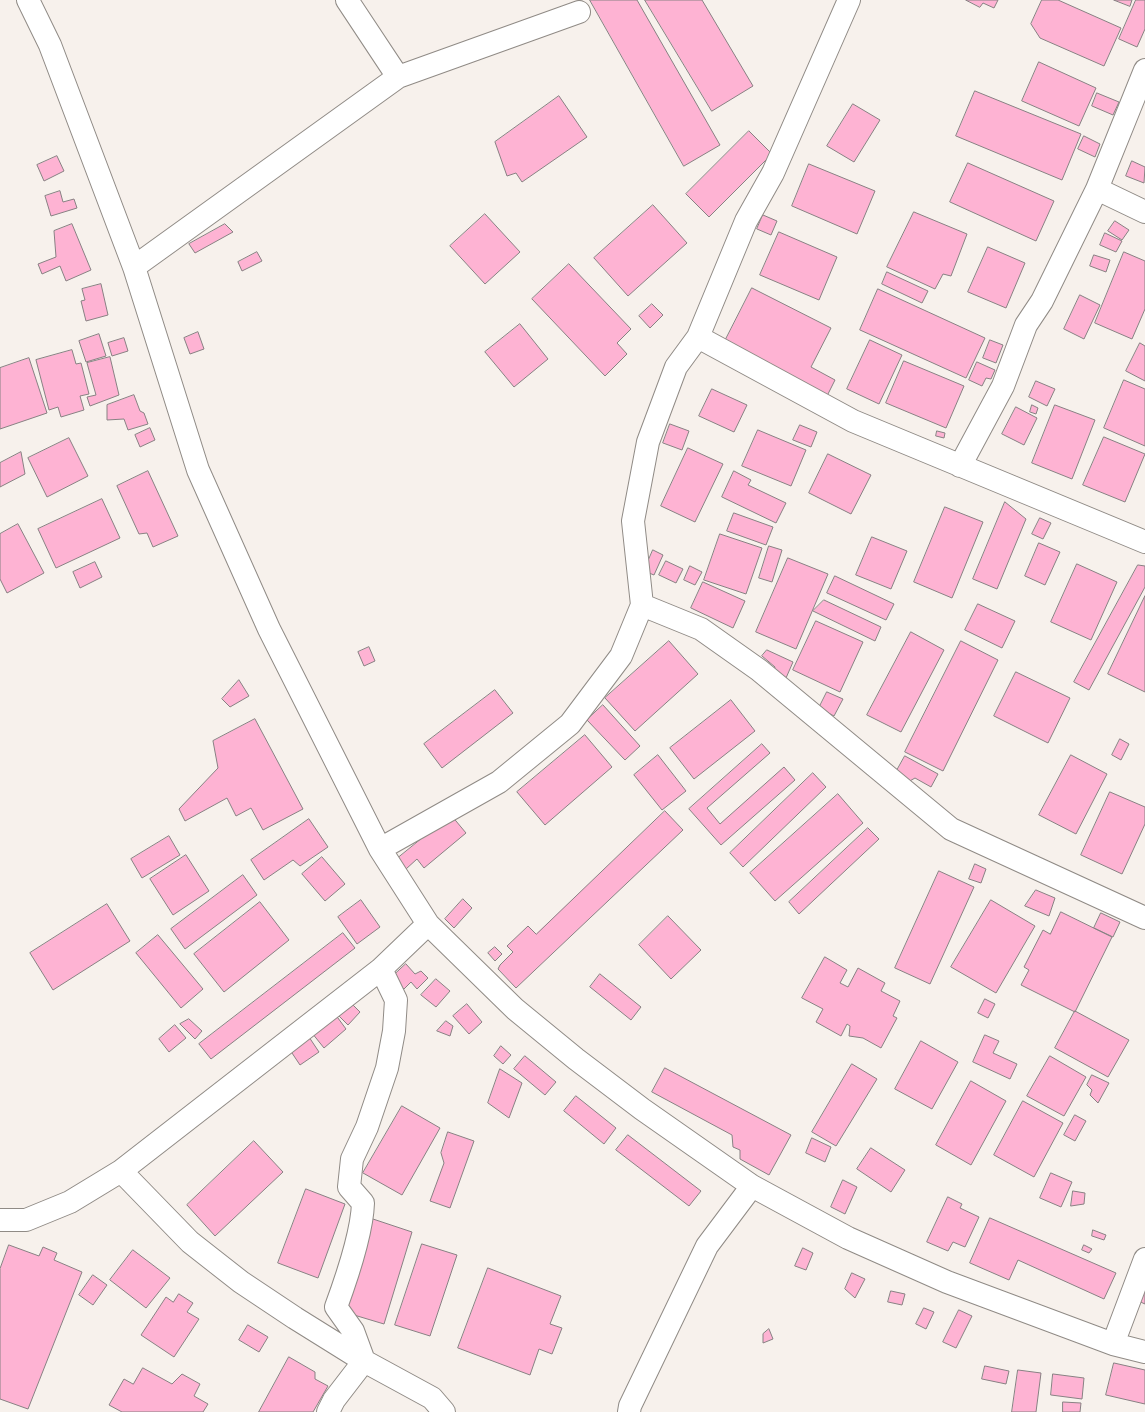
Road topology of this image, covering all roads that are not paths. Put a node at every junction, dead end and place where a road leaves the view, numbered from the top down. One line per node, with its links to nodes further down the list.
1 (28, 0): 9 (street)
2 (347, 0): 6 (street)
3 (849, 0): 10 (street)
4 (579, 12): 6 (street)
5 (1145, 70): 7 (street)
6 (398, 77): 9 (street)
7 (1097, 189): 8 (street); 11 (street)
8 (1145, 212)
9 (134, 267): 14 (street)
10 (698, 337): 11 (street); 13 (street)
11 (960, 466): 12 (street)
12 (1145, 542)
13 (642, 605): 14 (street); 15 (street)
14 (380, 849): 16 (street)
15 (1145, 918)
16 (428, 924): 17 (street); 19 (street)
17 (381, 969): 18 (street); 24 (street)
18 (121, 1170): 20 (street); 24 (street)
19 (752, 1186): 22 (street); 27 (street)
20 (0, 1220)
21 (1145, 1259): 22 (street)
22 (1113, 1344): 23 (street)
23 (1145, 1352)
24 (364, 1360): 25 (street); 26 (street)
25 (328, 1412)
26 (444, 1412)
27 (629, 1412)

